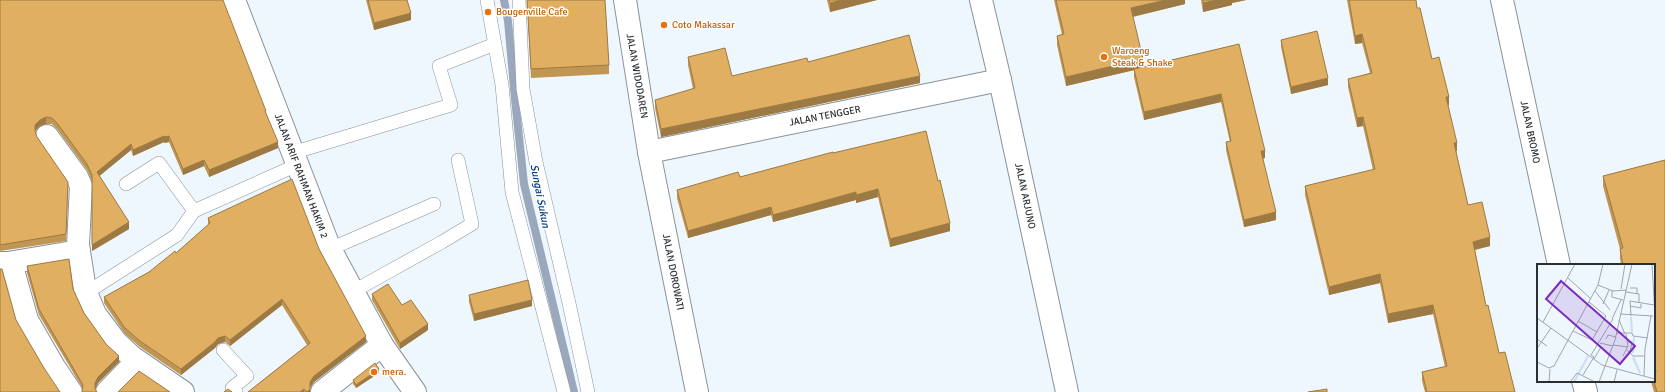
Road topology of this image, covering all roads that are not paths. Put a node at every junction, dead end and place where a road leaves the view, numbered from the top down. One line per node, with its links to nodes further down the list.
1 (234, 0): 11 (street, JALAN ARIF RAHMAN HAKIM 2)
2 (487, 0): 7 (lane)
3 (519, 0): 33 (lane)
4 (625, 0): 10 (street, JALAN WIDODAREN)
5 (981, 0): 8 (street, JALAN ARJUNO)
6 (1502, 0): 19 (street, JALAN BROMO)
7 (495, 44): 11 (lane); 32 (lane)
8 (1000, 80): 10 (street, JALAN TENGGER); 35 (street, JALAN ARJUNO)
9 (47, 136): 17 (street)
10 (649, 152): 34 (street, JALAN DOROWATI)
11 (295, 159): 15 (lane); 16 (street, JALAN ARIF RAHMAN HAKIM 2)
12 (458, 160): 20 (lane)
13 (126, 184): 15 (lane)
14 (434, 204): 16 (lane)
15 (194, 211): 21 (lane)
16 (330, 249): 20 (street, JALAN ARIF RAHMAN HAKIM 2)
17 (79, 251): 18 (street); 21 (street)
18 (5, 263): 27 (street)
19 (1559, 264)
20 (352, 292): 22 (street, JALAN ARIF RAHMAN HAKIM 2)
21 (86, 293): 24 (street)
22 (382, 345): 30 (street); 31 (street, JALAN ARIF RAHMAN HAKIM 2)
23 (223, 350): 26 (lane)
24 (138, 362): 28 (street); 29 (street)
25 (1584, 382): 36 (street)
26 (231, 390)
27 (71, 392)
28 (107, 392)
29 (183, 392)
30 (322, 392)
31 (415, 392)
32 (564, 392)
33 (588, 392)
34 (696, 392)
35 (1066, 392)
36 (1586, 392)

